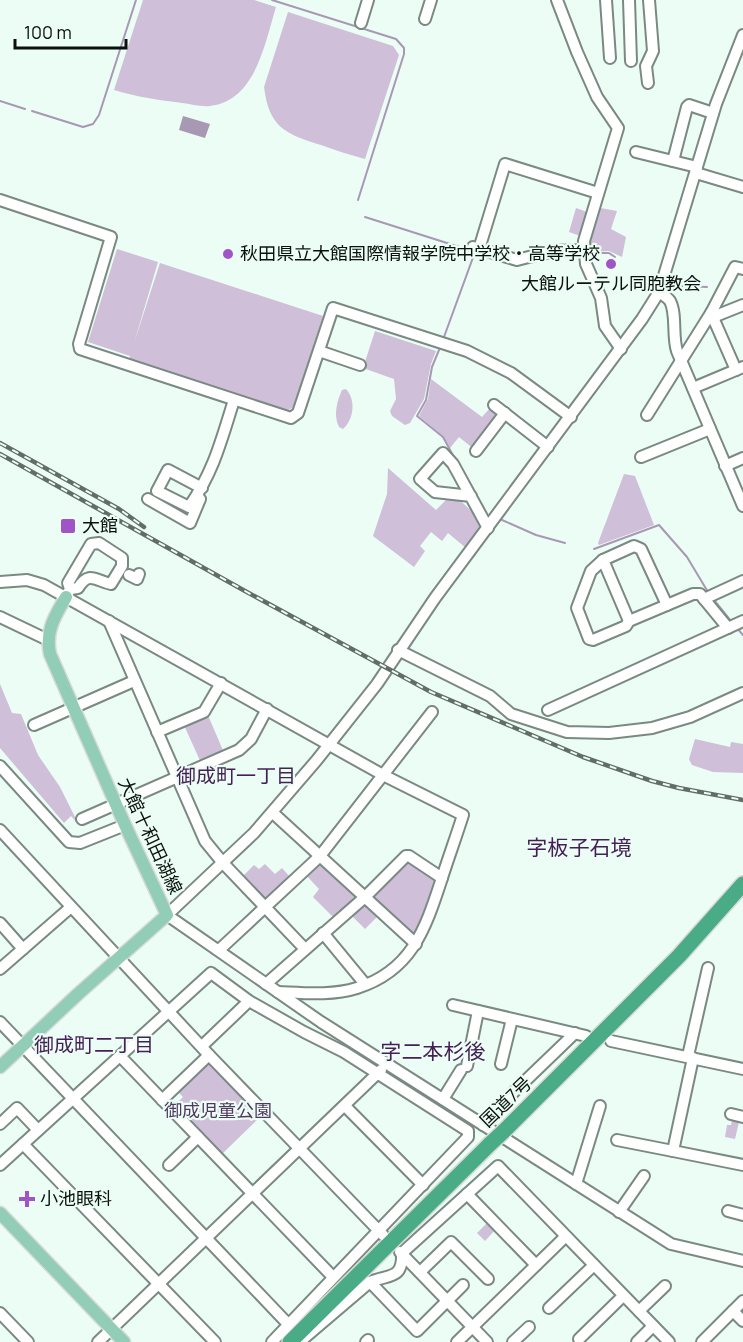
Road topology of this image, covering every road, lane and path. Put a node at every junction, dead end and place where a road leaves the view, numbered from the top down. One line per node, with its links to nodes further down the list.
1 (368, 0): 8 (street)
2 (431, 0): 7 (street)
3 (558, 0): 18 (street)
4 (606, 0): 10 (street)
5 (629, 0): 11 (street)
6 (649, 0): 12 (street)
7 (425, 19)
8 (361, 23)
9 (742, 39): 13 (street)
10 (610, 58)
11 (631, 61)
12 (648, 83)
13 (713, 113): 15 (street); 16 (street)
14 (636, 152): 15 (street)
15 (673, 161): 16 (street)
16 (696, 170): 17 (street); 22 (street)
17 (743, 187)
18 (598, 193): 20 (street); 20 (street)
19 (0, 200): 31 (street)
20 (584, 250): 25 (street)
21 (743, 269): 24 (street)
22 (659, 292): 25 (street); 27 (street)
23 (743, 304): 24 (street)
24 (712, 315): 27 (street); 29 (street)
25 (621, 349): 35 (street)
26 (319, 351): 28 (street); 31 (street); 35 (street)
27 (681, 360): 30 (street); 34 (street)
28 (360, 365)
29 (739, 368): 30 (street)
30 (693, 388): 36 (street)
31 (234, 400): 43 (street)
32 (494, 405): 33 (street)
33 (505, 413): 37 (street); 38 (street)
34 (647, 415)
35 (571, 417): 37 (street)
36 (710, 429): 39 (street); 41 (street)
37 (548, 447): 45 (street)
38 (476, 451)
39 (641, 457)
40 (743, 458): 41 (street)
41 (725, 466): 44 (street)
42 (471, 496): 42 (street); 45 (street)
43 (148, 499)
44 (743, 506)
45 (488, 528): 58 (street)
46 (603, 560): 51 (street); 54 (street); 54 (street)
47 (743, 581): 50 (street)
48 (0, 582): 49 (street)
49 (68, 593): 49 (street); 53 (street); 57 (main road)
50 (704, 599): 51 (street); 56 (street)
51 (666, 605): 54 (street)
52 (0, 617): 57 (street)
53 (109, 621): 59 (street); 60 (street)
54 (628, 621)
55 (743, 621): 56 (street)
56 (728, 628): 64 (street)
57 (48, 640): 62 (main road, 大館十和田湖線)
58 (398, 650): 61 (street); 68 (street)
59 (134, 681): 62 (street); 67 (street)
60 (221, 684): 63 (street); 67 (street)
61 (743, 693)
62 (73, 708): 66 (street); 72 (main road, 大館十和田湖線)
63 (267, 709): 68 (street); 71 (street)
64 (548, 710)
65 (432, 712): 70 (street)
66 (34, 725)
67 (157, 732): 71 (street)
68 (329, 744): 70 (street); 73 (street)
69 (0, 766): 75 (street)
70 (383, 775): 77 (street); 79 (street)
71 (177, 777): 72 (street); 78 (street)
72 (116, 804): 74 (street); 75 (main road, 大館十和田湖線)
73 (273, 813): 77 (street); 78 (street)
74 (82, 819)
75 (124, 825): 84 (main road, 大館十和田湖線)
76 (0, 830): 82 (street)
77 (320, 856): 81 (street); 83 (street)
78 (223, 863): 83 (street); 84 (street)
79 (442, 878): 81 (street); 87 (street)
80 (743, 884): 166 (highway, 国道7号, bridge)
81 (365, 897): 86 (street); 87 (street)
82 (71, 907): 88 (street); 91 (street)
83 (265, 907): 89 (street); 90 (street)
84 (167, 915): 90 (street); 91 (main road, 大館十和田湖線)
85 (0, 923): 88 (street)
86 (323, 933): 89 (street); 95 (street)
87 (416, 944): 95 (street)
88 (23, 949): 93 (street)
89 (305, 949): 94 (street)
90 (219, 950): 94 (street)
91 (120, 957): 99 (street); 104 (main road, 大館十和田湖線)
92 (708, 968): 107 (street)
93 (0, 969)
94 (266, 984): 96 (street)
95 (366, 984): 96 (street)
96 (278, 992): 108 (street)
97 (249, 1001): 99 (street); 105 (street); 112 (street)
98 (453, 1005): 100 (street)
99 (169, 1011): 105 (street); 106 (street)
100 (478, 1011): 101 (street); 114 (street)
101 (512, 1019): 109 (street); 121 (street)
102 (0, 1022): 104 (street)
103 (611, 1041): 107 (street)
104 (22, 1046): 110 (main road, 大館十和田湖線); 113 (street)
105 (205, 1051): 115 (street); 126 (street)
106 (120, 1056): 113 (street); 115 (street)
107 (691, 1057): 111 (street); 127 (street)
108 (387, 1064): 112 (street); 114 (street)
109 (501, 1064)
110 (0, 1067)
111 (743, 1069)
112 (378, 1074): 116 (street); 133 (street)
113 (73, 1099): 122 (street); 142 (street)
114 (443, 1099): 121 (street)
115 (162, 1100): 123 (street)
116 (345, 1106): 126 (street); 133 (street)
117 (600, 1106): 132 (street)
118 (730, 1114): 119 (street)
119 (743, 1117)
120 (0, 1124): 122 (street)
121 (483, 1125): 132 (street)
122 (38, 1130): 125 (street)
123 (198, 1137): 129 (street); 134 (street)
124 (617, 1140): 127 (street)
125 (23, 1144): 128 (street); 151 (street)
126 (300, 1149): 134 (street); 140 (street)
127 (673, 1151): 130 (street)
128 (0, 1165)
129 (169, 1165)
130 (743, 1165)
131 (644, 1176): 137 (street)
132 (576, 1184): 137 (street)
133 (423, 1185): 140 (street)
134 (253, 1193): 142 (street); 148 (street)
135 (468, 1194): 141 (street); 143 (street); 145 (street)
136 (728, 1211): 139 (street)
137 (619, 1212): 144 (street)
138 (0, 1213): 165 (main road)
139 (743, 1215)
140 (381, 1233): 148 (street)
141 (565, 1237): 145 (street); 146 (street)
142 (206, 1239): 151 (street); 166 (street)
143 (399, 1251): 147 (street); 150 (street)
144 (743, 1261)
145 (536, 1265): 162 (street)
146 (594, 1265): 154 (street); 157 (street)
147 (420, 1272): 149 (street); 155 (street)
148 (333, 1277): 166 (street)
149 (488, 1279)
150 (370, 1282): 155 (street); 166 (street)
151 (159, 1284): 165 (street); 172 (street)
152 (463, 1285): 155 (street)
153 (664, 1286): 158 (street)
154 (623, 1296): 158 (street); 167 (street)
155 (448, 1301): 162 (street)
156 (743, 1301): 159 (street)
157 (549, 1308)
158 (639, 1311): 163 (street)
159 (733, 1311): 161 (street); 168 (street)
160 (0, 1313): 169 (street)
161 (743, 1321)
162 (472, 1326): 174 (street); 175 (street)
163 (654, 1326): 177 (street); 178 (street)
164 (529, 1327): 176 (street)
165 (112, 1329): 170 (street); 171 (main road)
166 (297, 1336): 173 (street)
167 (579, 1339)
168 (709, 1340)
169 (28, 1342)
170 (98, 1342)
171 (124, 1342)
172 (215, 1342)
173 (272, 1342)
174 (457, 1342)
175 (487, 1342)
176 (513, 1342)
177 (637, 1342)
178 (669, 1342)

